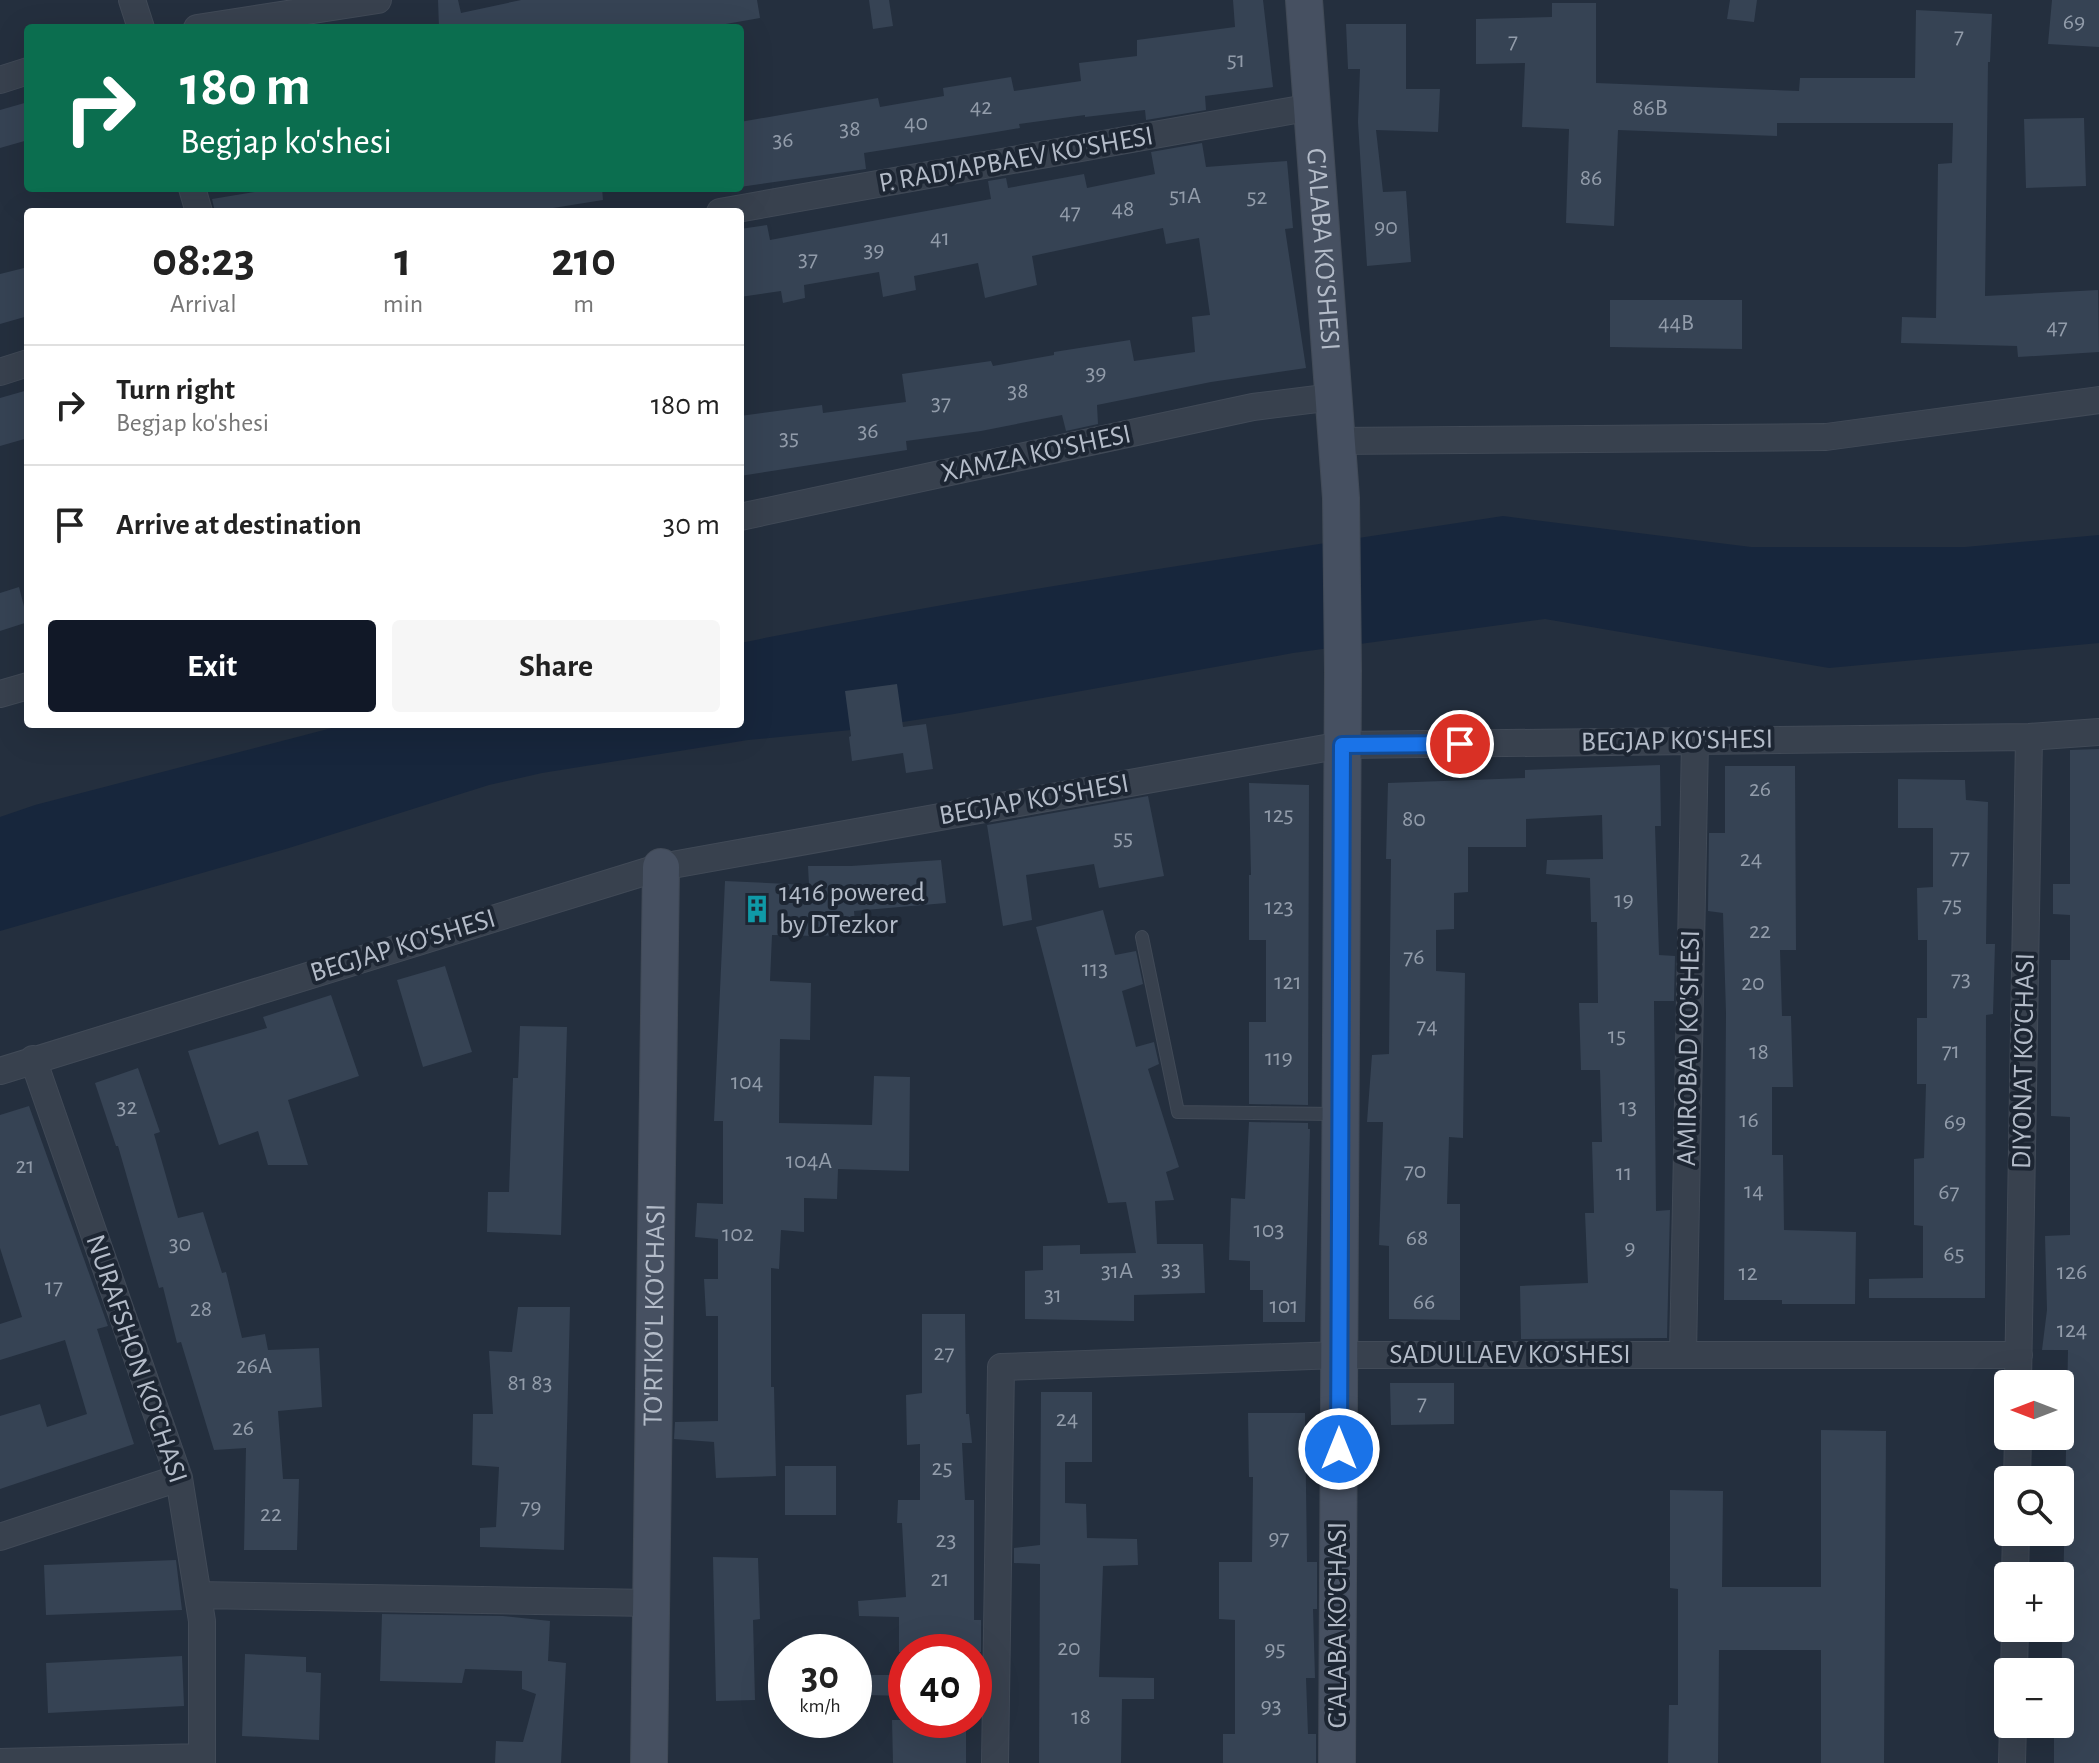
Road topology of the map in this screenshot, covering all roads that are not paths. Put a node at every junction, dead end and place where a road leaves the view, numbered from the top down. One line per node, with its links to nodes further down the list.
1 (132, 0): 4 (street)
2 (378, 0): 5 (street)
3 (1304, 0): 8 (street, G'ALABA KO'SHESI)
4 (140, 24)
5 (223, 24)
6 (24, 72): 7 (street)
7 (0, 80)
8 (1312, 107): 9 (street, P. RADJAPBAEV KO'SHESI); 12 (street, G'ALABA KO'SHESI)
9 (743, 208)
10 (24, 364): 11 (street)
11 (0, 372)
12 (1333, 397): 14 (street, G'ALABA KO'SHESI); 15 (street, XAMZA KO'SHESI)
13 (2099, 400): 14 (street)
14 (1336, 441): 16 (street, G'ALABA KO'SHESI)
15 (744, 516)
16 (1343, 671): 22 (street, G'ALABA KO'CHASI)
17 (24, 687): 18 (street)
18 (0, 694)
19 (2099, 732): 20 (street, BEGJAP KO'SHESI)
20 (2029, 737): 21 (street, BEGJAP KO'SHESI); 30 (street, DIYONAT KO'CHASI)
21 (1695, 741): 22 (street, BEGJAP KO'SHESI); 29 (street, AMIROBAD KO'SHESI)
22 (1342, 745): 23 (street, BEGJAP KO'SHESI); 27 (street, G'ALABA KO'CHASI)
23 (661, 867): 25 (street, BEGJAP KO'SHESI); 35 (street, TO'RTKO'L KO'CHASI)
24 (1142, 937): 27 (lane)
25 (33, 1059): 26 (street, BEGJAP KO'SHESI); 32 (street, NURAFSHON KO'CHASI)
26 (0, 1071)
27 (1341, 1114): 28 (street, G'ALABA KO'CHASI)
28 (1339, 1355): 29 (street, SADULLAEV KO'SHESI); 40 (street, SADULLAEV KO'SHESI); 41 (street, G'ALABA KO'CHASI)
29 (1683, 1355): 30 (street, SADULLAEV KO'SHESI)
30 (2019, 1355): 31 (street, DIYONAT KO'CHASI)
31 (2018, 1370)
32 (179, 1478): 33 (street); 34 (street, NURAFSHON KO'CHASI)
33 (0, 1537)
34 (198, 1595): 35 (street); 37 (street, NURAFSHON KO'CHASI)
35 (650, 1603): 39 (street, TO'RTKO'L KO'CHASI)
36 (2013, 1738): 42 (street)
37 (202, 1760): 38 (street)
38 (0, 1762)
39 (649, 1763)
40 (995, 1763)
41 (1337, 1763)
42 (2012, 1763)

